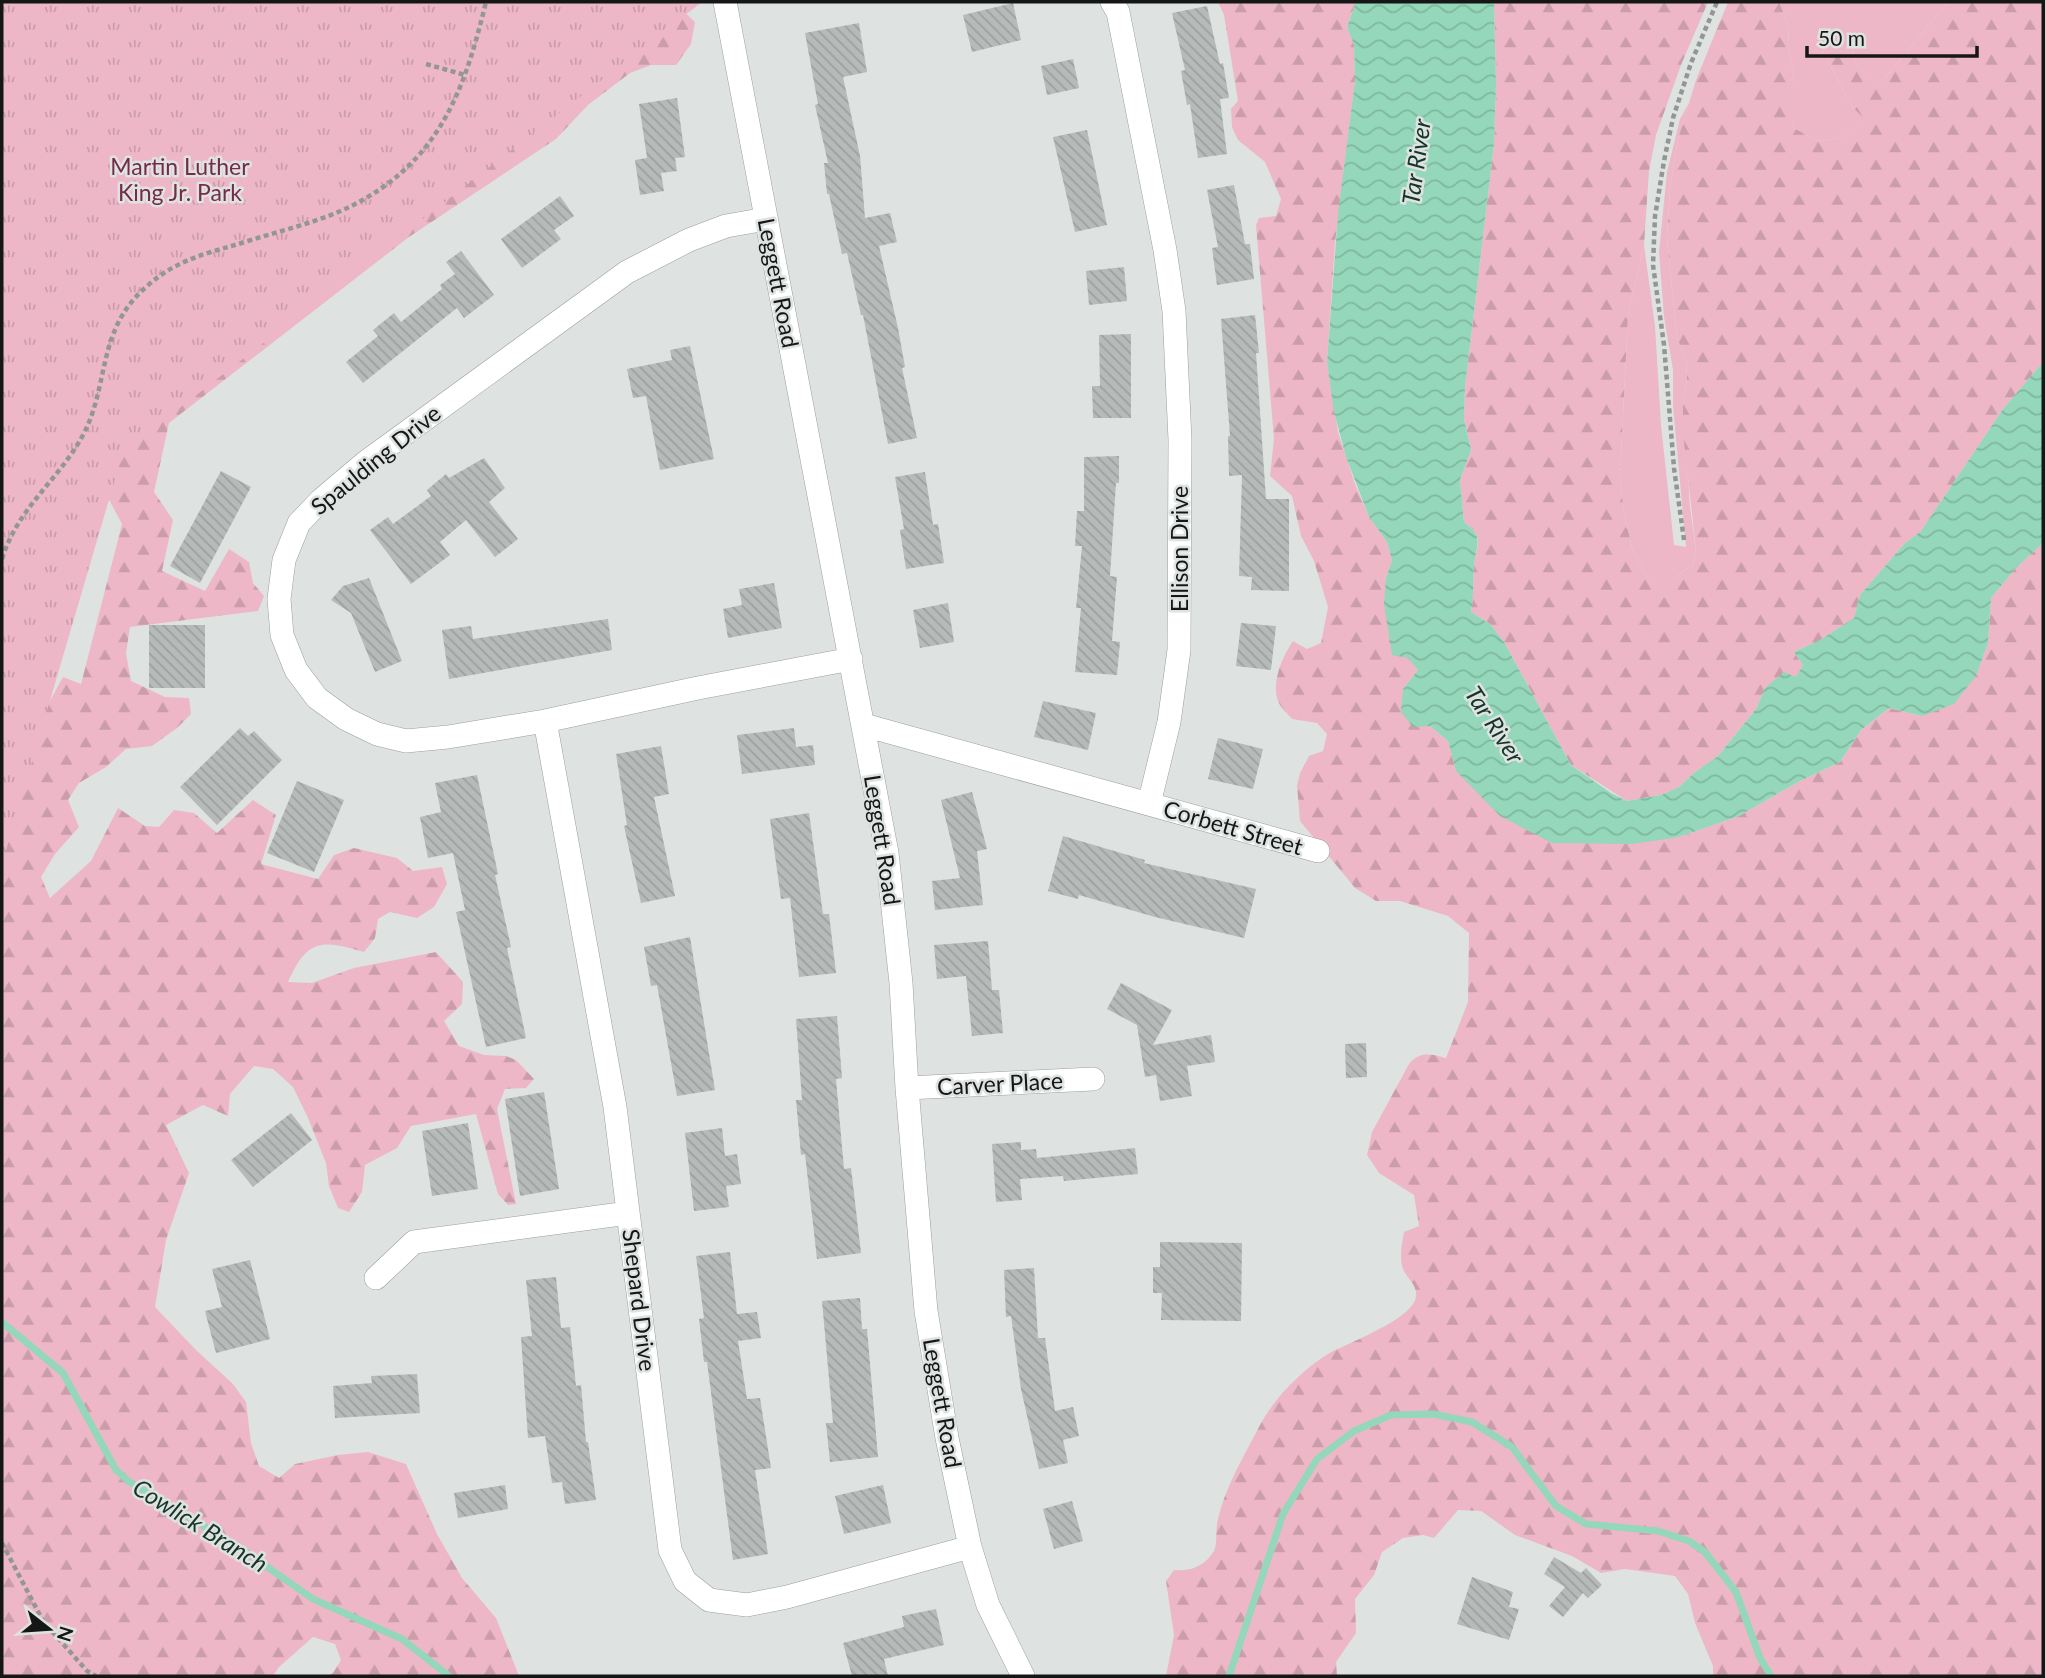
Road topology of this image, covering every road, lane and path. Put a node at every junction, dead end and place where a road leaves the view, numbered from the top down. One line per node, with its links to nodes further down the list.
1 (486, 2): 6 (path)
2 (725, 2): 7 (street, Leggett Road)
3 (1112, 2): 13 (street, Ellison Drive)
4 (1717, 2): 8 (path)
5 (426, 64): 6 (path)
6 (465, 75): 9 (path)
7 (766, 219): 10 (street, Leggett Road); 11 (street, Spaulding Drive)
8 (1684, 540)
9 (2, 559)
10 (851, 659): 11 (street, Spaulding Drive); 12 (street, Leggett Road)
11 (545, 721): 17 (street, Shepard Drive)
12 (864, 725): 13 (street); 16 (street, Leggett Road)
13 (1149, 804): 14 (street, Corbett Street)
14 (1318, 851)
15 (1093, 1079): 16 (street, Carver Place)
16 (906, 1088): 20 (street, Leggett Road)
17 (628, 1213): 18 (street); 20 (street, Shepard Drive)
18 (376, 1279)
19 (2, 1543): 21 (path)
20 (970, 1547): 22 (street, Leggett Road)
21 (96, 1676)
22 (1023, 1676)

